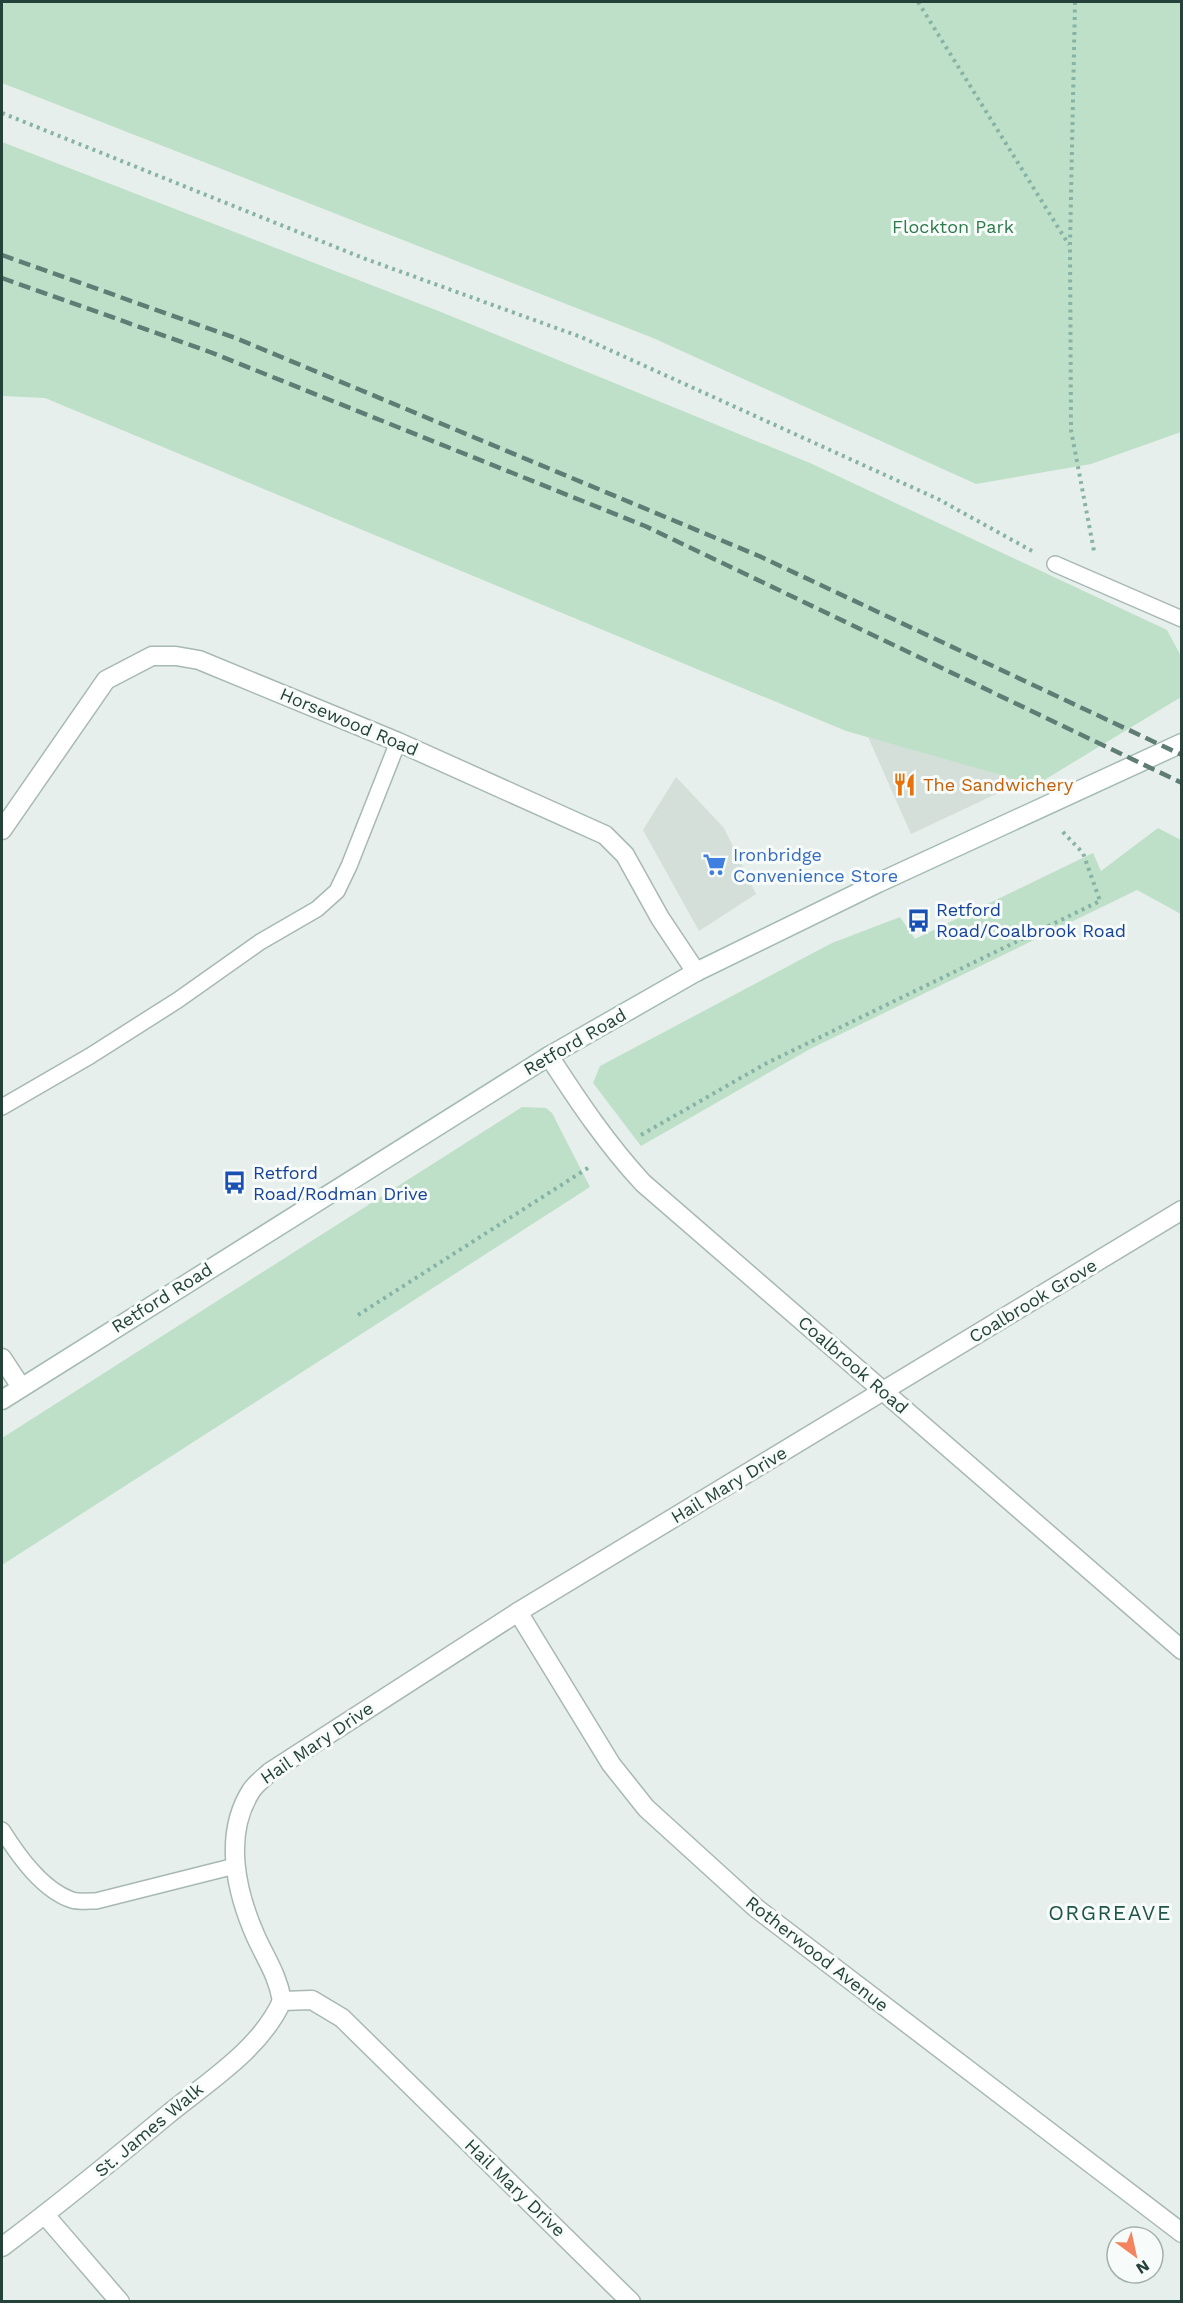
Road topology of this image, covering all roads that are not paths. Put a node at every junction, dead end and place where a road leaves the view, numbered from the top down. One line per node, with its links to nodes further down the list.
1 (1055, 564): 2 (lane)
2 (1182, 619)
3 (398, 742): 5 (street, Horsewood Road); 6 (street, Horsewood Road); 8 (lane)
4 (1182, 743): 6 (street, Retford Road)
5 (2, 830)
6 (696, 972): 7 (street, Retford Road)
7 (549, 1056): 11 (street, Retford Road); 12 (street, Coalbrook Road)
8 (2, 1107)
9 (1182, 1210): 12 (street, Coalbrook Grove)
10 (2, 1358): 11 (street)
11 (21, 1387): 13 (street, Retford Road)
12 (884, 1391): 14 (street, Hail Mary Drive); 15 (street, Coalbrook Road)
13 (2, 1400)
14 (518, 1612): 17 (street, Hail Mary Drive); 20 (street, Rotherwood Avenue)
15 (1182, 1650)
16 (2, 1830): 17 (lane)
17 (236, 1866): 18 (street, Hail Mary Drive)
18 (282, 2001): 19 (street, St. James Walk); 23 (street, Hail Mary Drive)
19 (45, 2215): 21 (street, St. James Walk); 22 (street)
20 (1182, 2233)
21 (2, 2247)
22 (120, 2301)
23 (631, 2301)

